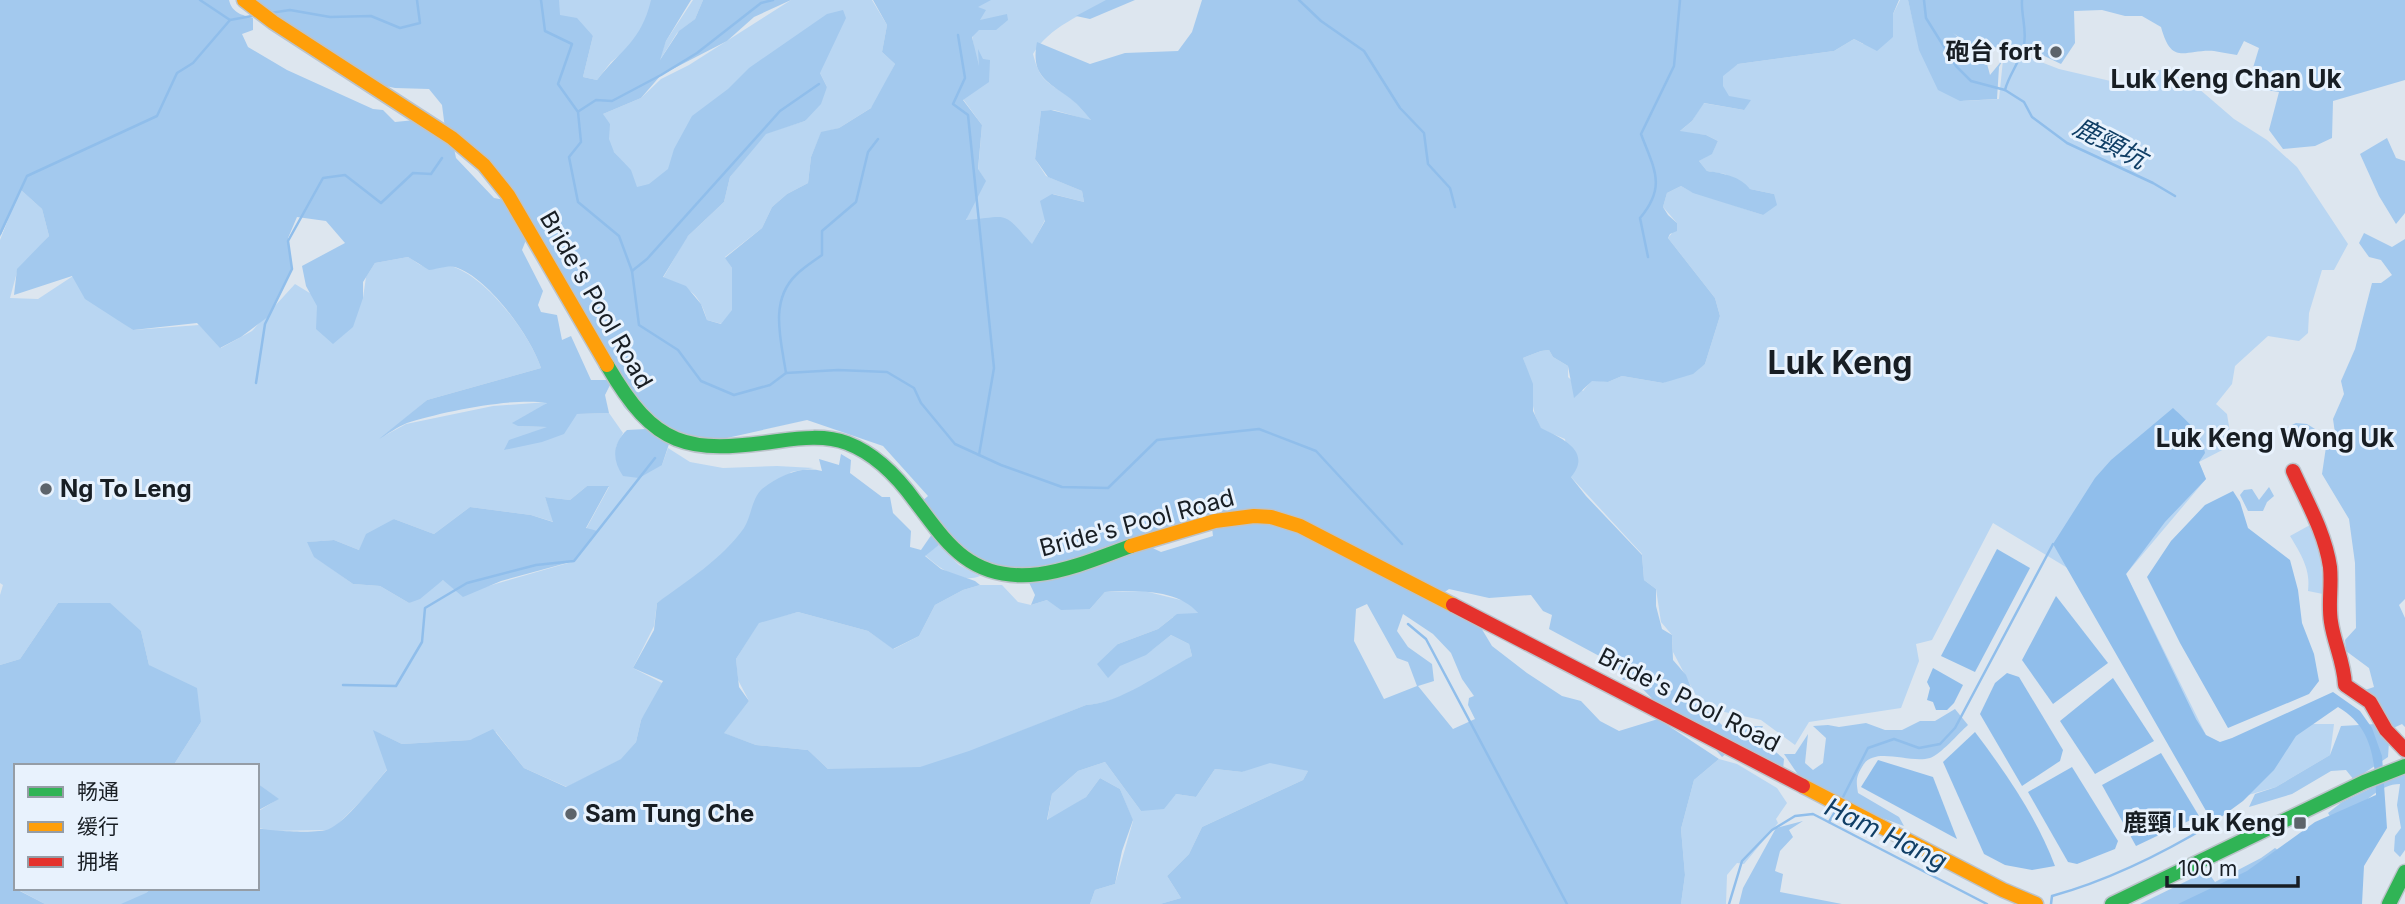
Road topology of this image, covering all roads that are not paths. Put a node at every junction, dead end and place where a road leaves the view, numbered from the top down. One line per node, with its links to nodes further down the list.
1 (244, 0): 6 (street, Bride's Pool Road)
2 (2293, 471): 3 (street)
3 (2405, 750)
4 (2402, 767): 7 (street)
5 (2405, 872): 8 (street)
6 (2036, 904)
7 (2112, 904)
8 (2389, 904)

